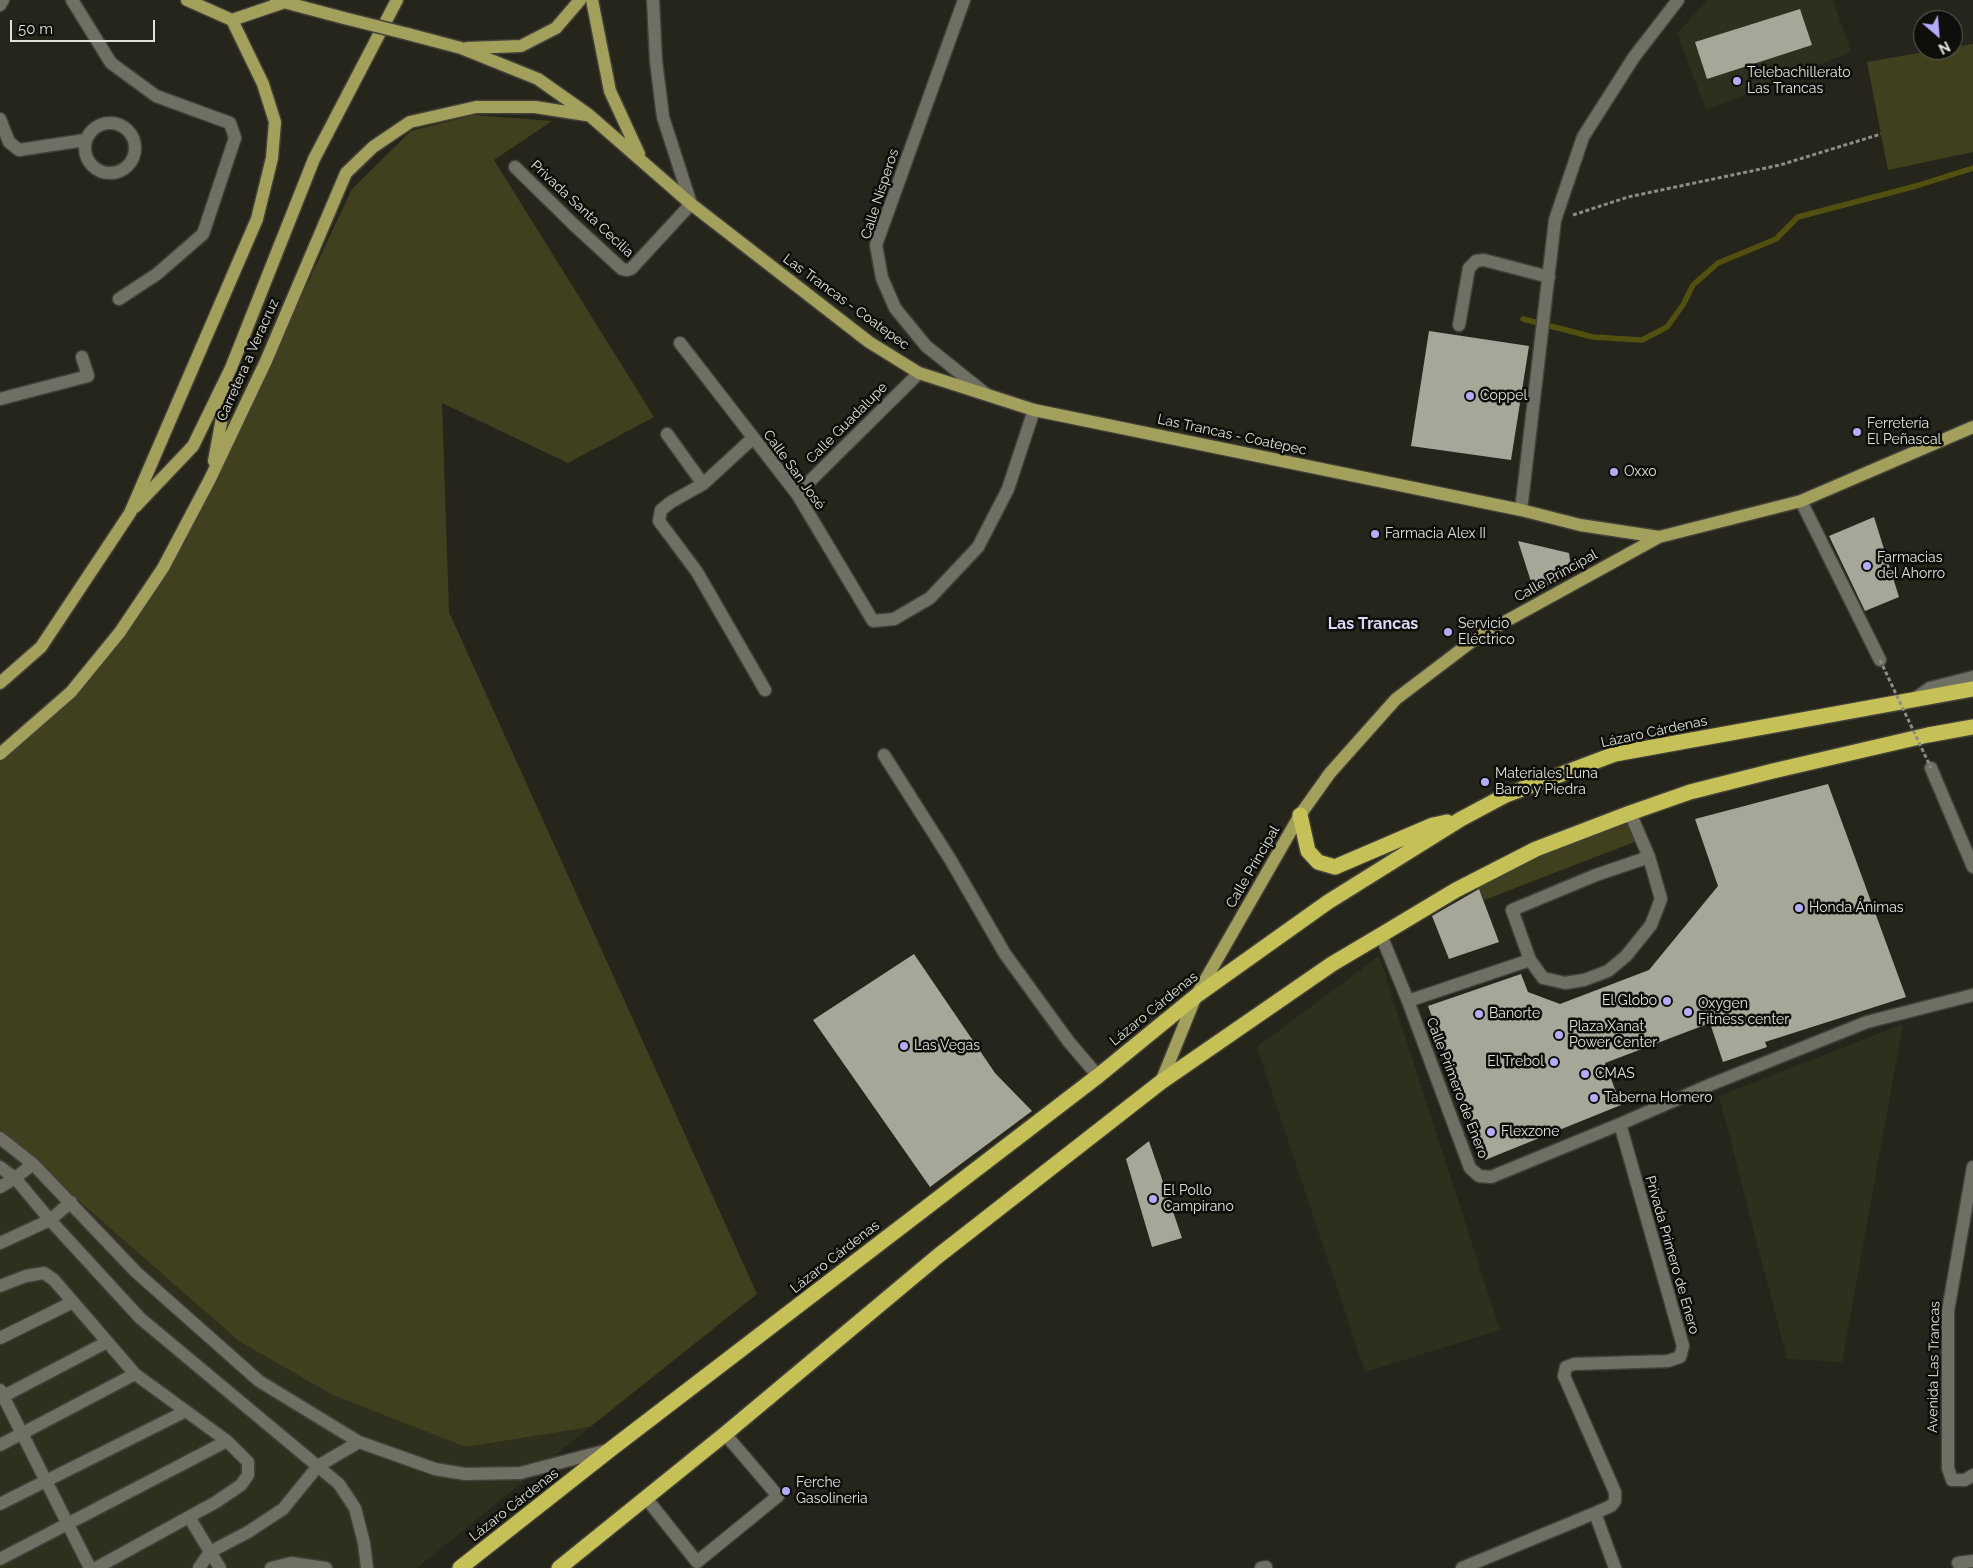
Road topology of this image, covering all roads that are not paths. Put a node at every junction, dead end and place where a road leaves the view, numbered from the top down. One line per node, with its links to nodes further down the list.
1 (3, 0): 11 (street)
2 (72, 0): 21 (street)
3 (188, 0): 12 (main road)
4 (397, 0): 25 (main road)
5 (580, 0): 13 (main road)
6 (592, 0): 17 (main road)
7 (653, 0): 19 (street)
8 (964, 0): 27 (street, Calle Nísperos)
9 (1678, 0): 20 (street)
10 (279, 1): 12 (main road, Las Trancas - Coatepec); 13 (main road, Las Trancas - Coatepec, bridge)
11 (0, 5)
12 (232, 20): 38 (main road)
13 (461, 48): 14 (main road, Las Trancas - Coatepec)
14 (589, 115): 17 (main road, Las Trancas - Coatepec); 33 (main road, Carretera a Veracruz)
15 (0, 119): 16 (street)
16 (85, 140): 16 (street)
17 (641, 158): 19 (main road, Las Trancas - Coatepec)
18 (515, 167): 19 (street, Privada Santa Cecilia)
19 (691, 204): 26 (main road, Las Trancas - Coatepec)
20 (1548, 277): 22 (street); 37 (street)
21 (119, 299)
22 (1459, 325)
23 (680, 343): 32 (street, Calle San José)
24 (82, 357): 28 (street)
25 (231, 368): 33 (main road); 38 (main road)
26 (919, 373): 27 (main road, Las Trancas - Coatepec); 35 (street, Calle Guadalupe)
27 (986, 394): 29 (main road, Las Trancas - Coatepec)
28 (0, 399)
29 (1034, 410): 35 (street, Calle San José); 37 (main road, Las Trancas - Coatepec)
30 (1973, 427): 36 (main road, Calle Principal)
31 (668, 434): 34 (street)
32 (753, 438): 34 (street); 35 (street, Calle San José)
33 (210, 479): 47 (main road, Carretera a Veracruz)
34 (703, 484): 44 (street)
35 (797, 494)
36 (1801, 501): 39 (main road, Calle Principal); 40 (street)
37 (1521, 510): 39 (main road, Las Trancas - Coatepec)
38 (130, 513): 42 (main road)
39 (1659, 537): 51 (main road, Calle Principal)
40 (1880, 660)
41 (1973, 677): 45 (street)
42 (0, 683)
43 (1973, 689): 45 (highway, Lázaro Cárdenas)
44 (765, 690)
45 (1913, 700): 52 (highway, Lázaro Cárdenas)
46 (1973, 727): 50 (highway)
47 (0, 754)
48 (884, 756): 60 (street)
49 (1932, 768): 54 (street)
50 (1630, 813): 53 (street); 55 (highway)
51 (1300, 815): 52 (highway); 58 (main road, Calle Principal)
52 (1461, 819): 58 (highway, Lázaro Cárdenas)
53 (1649, 857): 56 (street); 56 (street)
54 (1973, 867)
55 (1381, 935): 59 (street, Calle Primero de Enero); 61 (highway)
56 (1530, 960): 59 (street)
57 (1973, 995): 62 (street, Calle Primero de Enero)
58 (1196, 996): 60 (highway, Lázaro Cárdenas); 61 (main road, Calle Principal)
59 (1408, 1002): 62 (street, Calle Primero de Enero)
60 (1098, 1076): 84 (highway, Lázaro Cárdenas)
61 (1161, 1082): 80 (highway)
62 (1620, 1124): 90 (street, Privada Primero de Enero)
63 (0, 1138): 64 (street)
64 (33, 1164): 67 (street); 69 (street)
65 (0, 1166): 67 (street)
66 (1973, 1167): 86 (street, Avenida Las Trancas)
67 (15, 1178): 68 (street); 70 (street)
68 (0, 1187)
69 (71, 1202): 70 (street); 82 (street)
70 (50, 1220): 71 (street); 85 (street)
71 (0, 1243)
72 (0, 1286): 73 (street)
73 (73, 1302): 74 (street); 75 (street)
74 (0, 1338)
75 (107, 1342): 76 (street); 77 (street)
76 (135, 1374): 78 (street); 79 (street)
77 (1, 1395): 79 (street)
78 (186, 1411): 81 (street); 87 (street)
79 (22, 1434): 83 (street); 87 (street)
80 (725, 1434): 88 (highway); 88 (street)
81 (227, 1441): 91 (street); 92 (street)
82 (359, 1442): 84 (street); 85 (street)
83 (0, 1446)
84 (611, 1449): 105 (highway, Lázaro Cárdenas)
85 (318, 1466): 93 (street); 104 (street)
86 (1973, 1474)
87 (46, 1481): 89 (street); 92 (street)
88 (646, 1498): 106 (highway)
89 (0, 1504)
90 (1595, 1514): 97 (street, Privada Primero de Enero); 108 (street)
91 (189, 1517): 93 (street); 99 (street)
92 (69, 1525): 94 (street); 98 (street)
93 (210, 1552): 100 (street); 101 (street)
94 (0, 1560)
95 (1973, 1561): 96 (street)
96 (1958, 1563)
97 (1486, 1564): 107 (street, Privada Primero de Enero)
98 (90, 1568)
99 (96, 1568)
100 (200, 1568)
101 (220, 1568)
102 (271, 1568): 103 (street)
103 (326, 1568)
104 (367, 1568)
105 (460, 1568)
106 (559, 1568)
107 (1462, 1568)
108 (1615, 1568)

